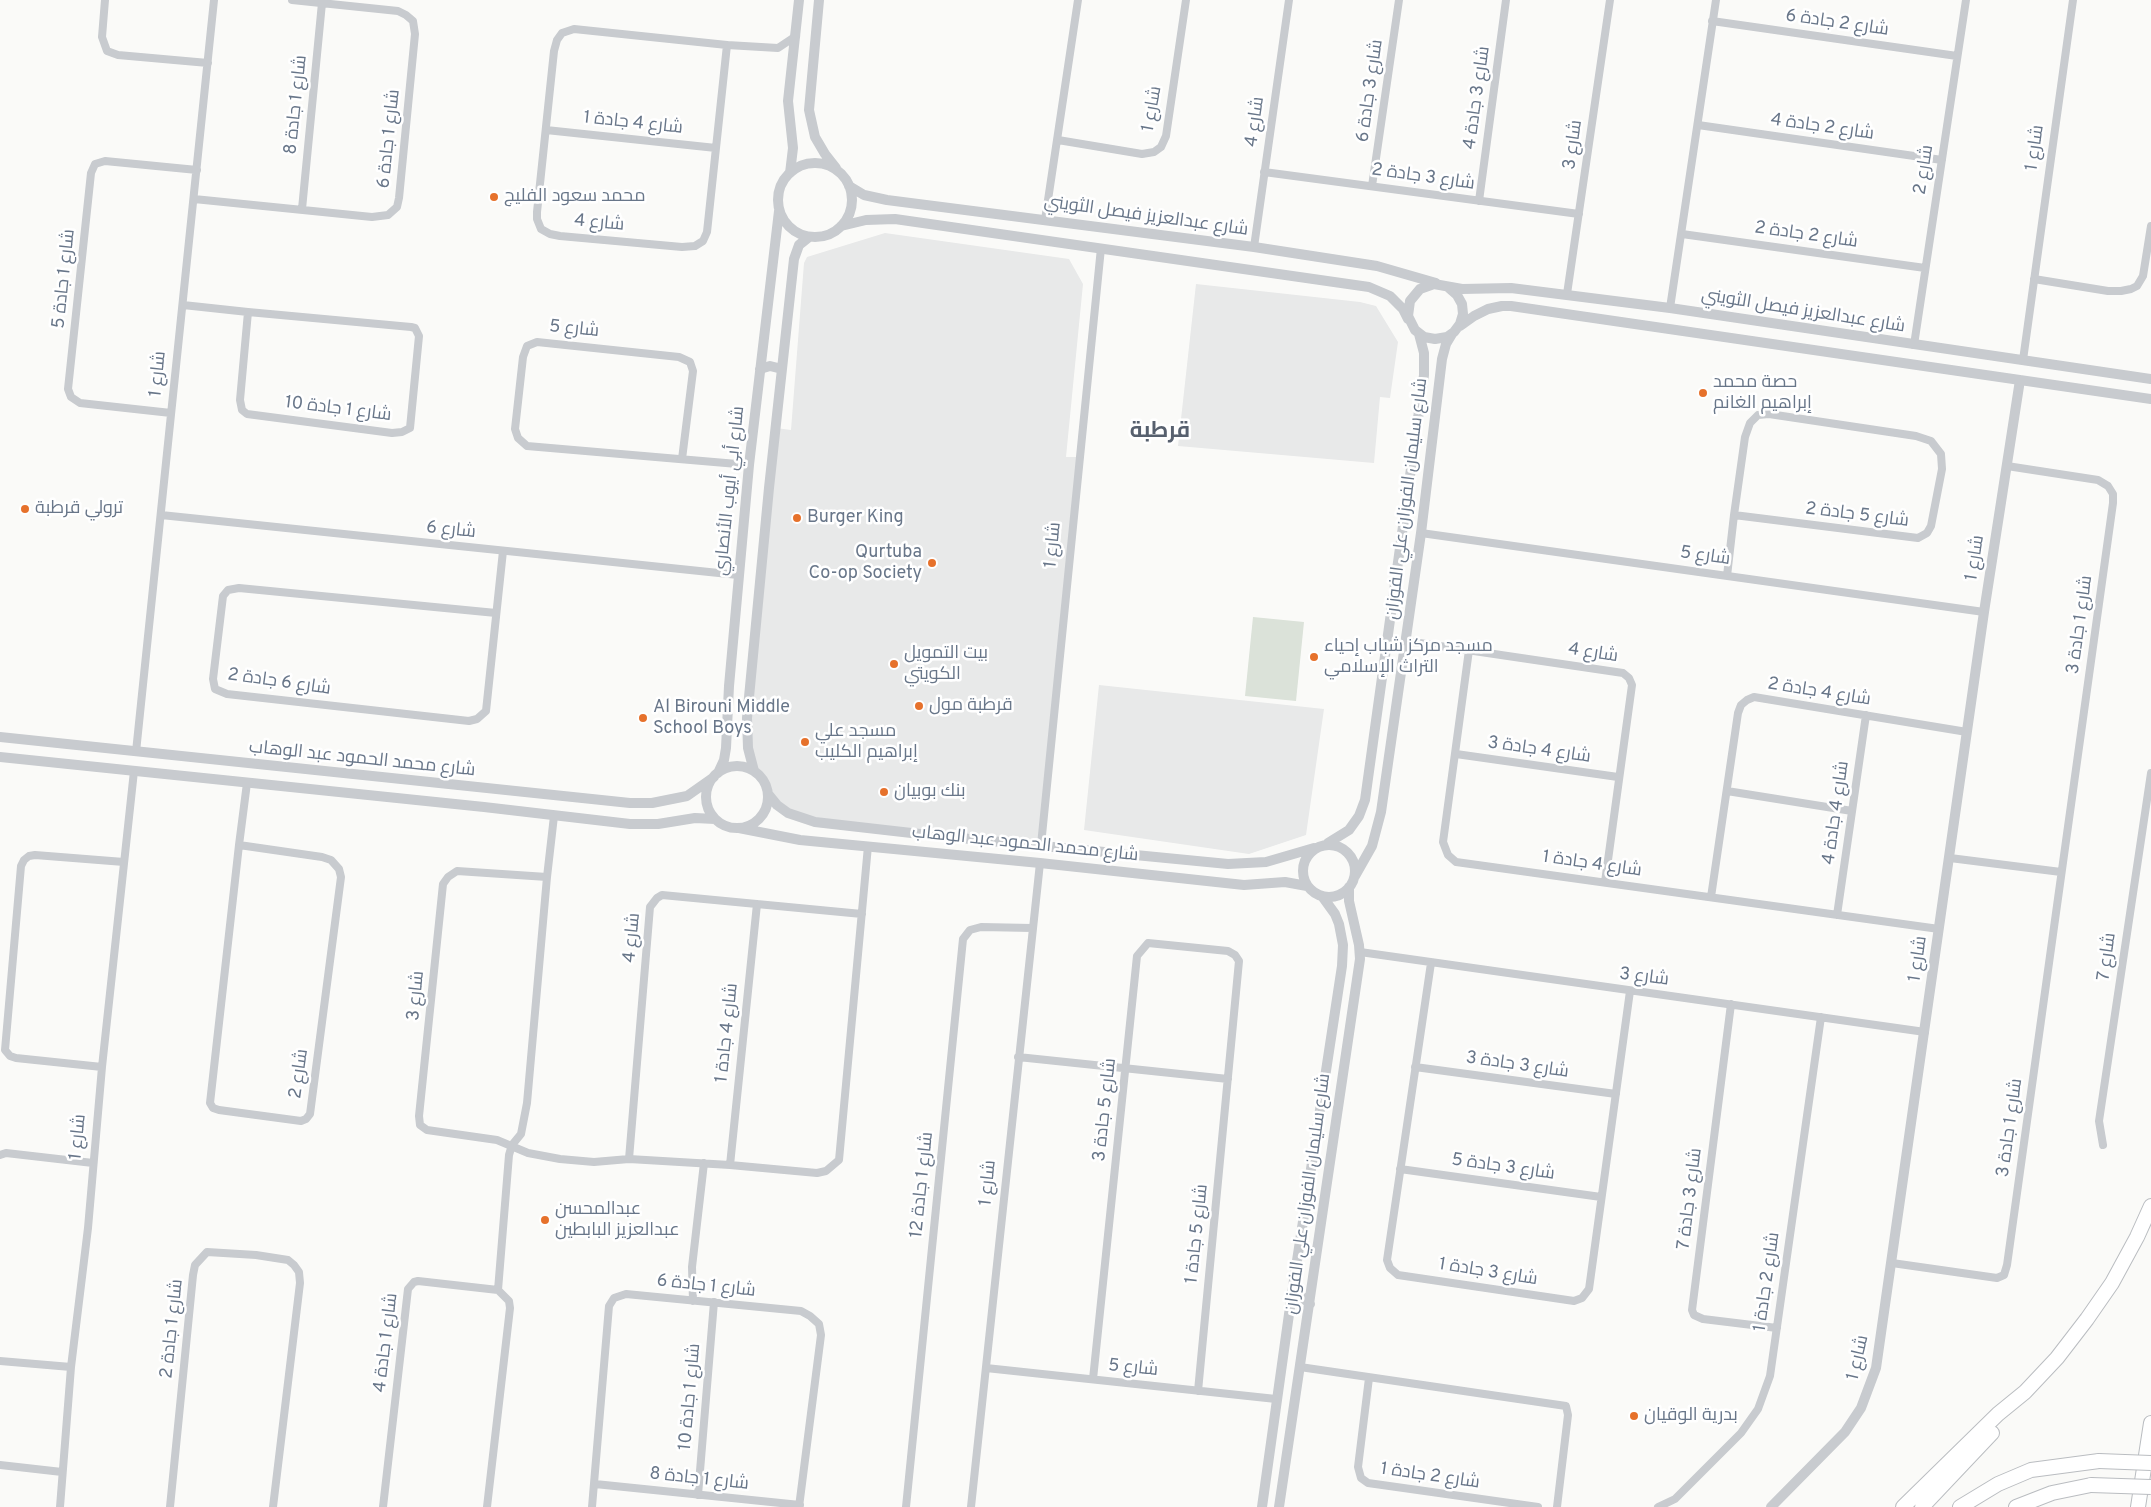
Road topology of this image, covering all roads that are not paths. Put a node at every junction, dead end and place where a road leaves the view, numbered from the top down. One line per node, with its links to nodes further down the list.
1 (105, 0): 21 (street)
2 (214, 0): 21 (street, شارع 1)
3 (292, 0): 15 (street, شارع 1 جادة 6)
4 (799, 0): 17 (street)
5 (819, 0): 29 (street)
6 (1078, 0): 25 (street)
7 (1186, 0): 25 (street, شارع 1)
8 (1289, 0): 30 (street, شارع 4)
9 (1399, 0): 33 (street, شارع 3 جادة 6)
10 (1506, 0): 35 (street, شارع 3 جادة 4)
11 (1610, 0): 38 (street, شارع 3)
12 (1716, 0): 16 (street)
13 (1966, 0): 20 (street, شارع 2)
14 (2073, 0): 47 (street, شارع 1)
15 (322, 3): 36 (street, شارع 1 جادة 8); 36 (street, شارع 1 جادة 6)
16 (1712, 21): 20 (street, شارع 2 جادة 6); 23 (street)
17 (796, 36): 19 (street); 22 (street)
18 (727, 45): 19 (street, شارع 4); 24 (street, شارع 4); 26 (street, شارع 4)
19 (778, 48): 22 (street)
20 (1957, 56): 27 (street, شارع 2)
21 (208, 63): 28 (street, شارع 1)
22 (793, 64): 31 (street)
23 (1698, 125): 27 (street, شارع 2 جادة 4); 42 (street)
24 (546, 130): 26 (street, شارع 4 جادة 1); 26 (street, شارع 4)
25 (1058, 140): 39 (street)
26 (716, 148)
27 (1942, 160): 46 (street, شارع 2)
28 (197, 170): 34 (street, شارع 1); 67 (street, شارع 1 جادة 5)
29 (840, 172): 31 (street); 32 (street)
30 (1264, 172): 33 (street, شارع 3 جادة 2); 45 (street, شارع 4)
31 (790, 173): 37 (street)
32 (849, 186): 39 (street, شارع عبدالعزيز فيصل الثويني); 40 (street)
33 (1372, 186): 35 (street, شارع 3 جادة 2)
34 (194, 199): 36 (street, شارع 1 جادة 6); 50 (street, شارع 1)
35 (1479, 201): 38 (street, شارع 3 جادة 2)
36 (302, 209)
37 (780, 211): 43 (street); 62 (street, شارع أبي أيوب الأنصاري)
38 (1578, 214): 49 (street, شارع 3)
39 (1045, 220): 45 (street, شارع عبدالعزيز فيصل الثويني)
40 (841, 226): 43 (street); 44 (street)
41 (2151, 226): 47 (street)
42 (1682, 234): 46 (street, شارع 2 جادة 2); 51 (street)
43 (809, 237): 63 (street)
44 (1101, 248): 53 (street); 110 (street, شارع 1)
45 (1254, 248): 48 (street, شارع عبدالعزيز فيصل الثويني)
46 (1925, 268): 59 (street, شارع 2)
47 (2034, 279): 61 (street, شارع 1)
48 (1444, 286): 49 (street, شارع عبدالعزيز فيصل الثويني); 53 (street); 56 (street)
49 (1567, 294): 51 (street, شارع عبدالعزيز فيصل الثويني)
50 (183, 305): 52 (street, شارع 1 جادة 10); 67 (street, شارع 1)
51 (1670, 308): 54 (street, شارع عبدالعزيز فيصل الثويني)
52 (248, 312): 52 (street, شارع 1 جادة 10)
53 (1409, 321): 57 (street)
54 (1774, 323): 55 (street, شارع عبدالعزيز فيصل الثويني); 58 (street)
55 (1802, 328): 59 (street, شارع عبدالعزيز فيصل الثويني); 60 (street)
56 (1456, 330): 57 (street); 58 (street, شارع عبدالعزيز فيصل الثويني); 69 (street, شارع سليمان الفوزان علي الفوزان)
57 (1419, 334): 68 (street, شارع سليمان الفوزان علي الفوزان)
58 (1771, 343): 60 (street, شارع عبدالعزيز فيصل الثويني)
59 (1914, 345): 61 (street, شارع عبدالعزيز فيصل الثويني)
60 (1800, 347): 65 (street, شارع عبدالعزيز فيصل الثويني)
61 (2023, 360): 64 (street, شارع عبدالعزيز فيصل الثويني)
62 (760, 368): 63 (street); 71 (street, شارع أبي أيوب الأنصاري)
63 (782, 369): 92 (street)
64 (2151, 379)
65 (2020, 380): 66 (street, شارع عبدالعزيز فيصل الثويني); 72 (street, شارع 1)
66 (2151, 399)
67 (172, 413): 73 (street, شارع 1)
68 (1417, 421): 69 (street); 107 (street, شارع سليمان الفوزان علي الفوزان)
69 (1435, 424): 75 (street, شارع سليمان الفوزان علي الفوزان)
70 (682, 459): 70 (street, شارع 5); 71 (street, شارع 5)
71 (749, 465): 77 (street, شارع أبي أيوب الأنصاري)
72 (2008, 466): 79 (street, شارع 1); 115 (street, شارع 1 جادة 3)
73 (161, 515): 76 (street, شارع 6); 87 (street, شارع 1)
74 (1734, 515): 74 (street, شارع 5 جادة 2); 78 (street, شارع 5 جادة 2)
75 (1421, 533): 78 (street, شارع 5); 81 (street, شارع سليمان الفوزان علي الفوزان)
76 (503, 551): 77 (street, شارع 6); 80 (street, شارع 6 جادة 2)
77 (738, 575): 94 (street, شارع أبي أيوب الأنصاري)
78 (1728, 576): 79 (street, شارع 5)
79 (1984, 612): 84 (street, شارع 1)
80 (496, 613): 80 (street, شارع 6 جادة 2)
81 (1406, 641): 82 (street, شارع 4); 116 (street, شارع سليمان الفوزان علي الفوزان)
82 (1470, 650): 88 (street, شارع 4 جادة 1); 95 (street, شارع 4)
83 (1866, 715): 84 (street, شارع 4 جادة 2); 98 (street, شارع 4 جادة 2); 103 (street, شارع 4 جادة 4)
84 (1967, 732): 112 (street, شارع 1)
85 (0, 736): 86 (street, شارع محمد الحمود عبد الوهاب)
86 (55, 743): 87 (street, شارع محمد الحمود عبد الوهاب); 90 (street)
87 (136, 752): 97 (street, شارع محمد الحمود عبد الوهاب)
88 (1456, 754): 95 (street, شارع 4 جادة 3); 118 (street, شارع 4 جادة 1)
89 (0, 757): 90 (street, شارع محمد الحمود عبد الوهاب)
90 (50, 762): 91 (street, شارع محمد الحمود عبد الوهاب)
91 (134, 771): 96 (street, شارع محمد الحمود عبد الوهاب); 113 (street, شارع 1)
92 (754, 771): 94 (street); 100 (street)
93 (2151, 773): 142 (street, شارع 7)
94 (716, 775): 99 (street, شارع محمد الحمود عبد الوهاب); 105 (street)
95 (1618, 777): 118 (street, شارع 4)
96 (247, 783): 101 (street, شارع محمد الحمود عبد الوهاب); 108 (street, شارع 2)
97 (485, 789): 99 (street, شارع محمد الحمود عبد الوهاب); 101 (street)
98 (1727, 790): 103 (street); 122 (street, شارع 4 جادة 2)
99 (511, 792): 102 (street)
100 (768, 794): 106 (street); 110 (street, شارع محمد الحمود عبد الوهاب)
101 (484, 807): 102 (street, شارع محمد الحمود عبد الوهاب)
102 (509, 810): 104 (street, شارع محمد الحمود عبد الوهاب)
103 (1852, 810): 125 (street, شارع 4 جادة 4)
104 (554, 816): 105 (street, شارع محمد الحمود عبد الوهاب); 117 (street)
105 (715, 819): 106 (street)
106 (739, 828): 109 (street, شارع محمد الحمود عبد الوهاب)
107 (1328, 844): 111 (street); 116 (street)
108 (239, 845): 108 (street, شارع 2)
109 (868, 846): 114 (street, شارع محمد الحمود عبد الوهاب); 124 (street)
110 (1041, 846): 111 (street, شارع محمد الحمود عبد الوهاب)
111 (1314, 848): 119 (street)
112 (1950, 858): 115 (street); 127 (street, شارع 1)
113 (124, 862): 136 (street, شارع 1); 136 (street)
114 (1040, 863): 119 (street, شارع محمد الحمود عبد الوهاب); 126 (street, شارع 1)
115 (2062, 872): 152 (street, شارع 1 جادة 3)
116 (1354, 876): 120 (street)
117 (547, 877): 141 (street); 141 (street, شارع 3)
118 (1605, 882): 122 (street, شارع 4 جادة 1)
119 (1307, 886): 121 (street)
120 (1349, 887): 121 (street); 128 (street, شارع سليمان الفوزان علي الفوزان)
121 (1322, 896): 154 (street, شارع سليمان الفوزان علي الفوزان)
122 (1711, 897): 125 (street, شارع 4 جادة 1)
123 (757, 904): 124 (street, شارع 4); 144 (street, شارع 4); 147 (street, شارع 4 جادة 1)
124 (862, 914): 147 (street)
125 (1837, 915): 127 (street, شارع 4 جادة 1)
126 (1032, 928): 135 (street, شارع 1); 184 (street, شارع 1 جادة 12)
127 (1939, 929): 134 (street, شارع 1)
128 (1360, 952): 130 (street, شارع 3); 153 (street, شارع سليمان الفوزان علي الفوزان)
129 (1239, 961): 138 (street, شارع 5 جادة 3); 139 (street, شارع 5 جادة 1)
130 (1431, 962): 131 (street, شارع 3); 137 (street, شارع 3 جادة 1)
131 (1630, 991): 132 (street, شارع 3); 140 (street, شارع 3 جادة 1)
132 (1731, 1004): 133 (street, شارع 3); 160 (street, شارع 3 جادة 7)
133 (1821, 1017): 134 (street, شارع 3); 160 (street, شارع 2 جادة 1)
134 (1925, 1032): 152 (street, شارع 1)
135 (1018, 1057): 138 (street); 164 (street, شارع 1)
136 (102, 1067): 145 (street, شارع 1)
137 (1414, 1067): 140 (street, شارع 3 جادة 3); 148 (street, شارع 3 جادة 1)
138 (1126, 1068): 139 (street); 166 (street, شارع 5 جادة 3)
139 (1228, 1079): 167 (street, شارع 5 جادة 1)
140 (1616, 1094): 150 (street, شارع 3 جادة 1)
141 (512, 1145): 144 (street); 155 (street)
142 (2103, 1145)
143 (0, 1155): 145 (street)
144 (629, 1158): 146 (street)
145 (92, 1163): 162 (street, شارع 1)
146 (704, 1163): 147 (street); 156 (street)
147 (730, 1165)
148 (1400, 1169): 150 (street, شارع 3 جادة 5); 150 (street, شارع 3 جادة 1)
149 (2151, 1195): 151 (street)
150 (1601, 1197)
151 (2150, 1209): 168 (highway)
152 (1892, 1263): 191 (street, شارع 1)
153 (1314, 1274): 154 (street); 159 (street, شارع سليمان الفوزان علي الفوزان)
154 (1294, 1275): 157 (street, شارع سليمان الفوزان علي الفوزان)
155 (498, 1290): 181 (street, شارع 1 جادة 4); 182 (street)
156 (693, 1300): 158 (street, شارع 1 جادة 6); 174 (street, شارع 1 جادة 6)
157 (1290, 1300): 159 (street); 169 (street, شارع سليمان الفوزان علي الفوزان)
158 (714, 1302): 176 (street, شارع 1 جادة 10); 177 (street, شارع 1 جادة 6)
159 (1310, 1304): 163 (street, شارع سليمان الفوزان علي الفوزان)
160 (1777, 1328): 190 (street, شارع 2 جادة 1)
161 (0, 1361): 162 (street)
162 (71, 1367): 173 (street, شارع 1)
163 (1300, 1367): 165 (street); 187 (street, شارع سليمان الفوزان علي الفوزان)
164 (986, 1368): 166 (street, شارع 5); 185 (street, شارع 1)
165 (1369, 1378): 188 (street, شارع 2 جادة 1); 189 (street)
166 (1093, 1380): 167 (street, شارع 5)
167 (1198, 1391): 169 (street, شارع 5)
168 (2025, 1392): 192 (highway); 193 (highway)
169 (1276, 1399): 186 (street, شارع سليمان الفوزان علي الفوزان)
170 (2151, 1423): 196 (highway)
171 (2151, 1464): 194 (highway, bridge)
172 (0, 1465): 173 (street)
173 (62, 1472): 178 (street, شارع 1)
174 (595, 1484): 176 (street, شارع 1 جادة 8); 183 (street, شارع 1 جادة 6)
175 (2151, 1487): 195 (highway, bridge)
176 (698, 1494): 177 (street, شارع 1 جادة 8)
177 (800, 1506)
178 (60, 1507)
179 (170, 1507): 180 (street, شارع 1 جادة 2)
180 (273, 1507)
181 (383, 1507)
182 (487, 1507)
183 (592, 1507)
184 (906, 1507)
185 (971, 1507)
186 (1262, 1507)
187 (1280, 1507)
188 (1538, 1507)
189 (1557, 1507)
190 (1658, 1507)
191 (1771, 1507)
192 (1903, 1507)
193 (1922, 1507)
194 (1960, 1507)
195 (2016, 1507)
196 (2138, 1507)

